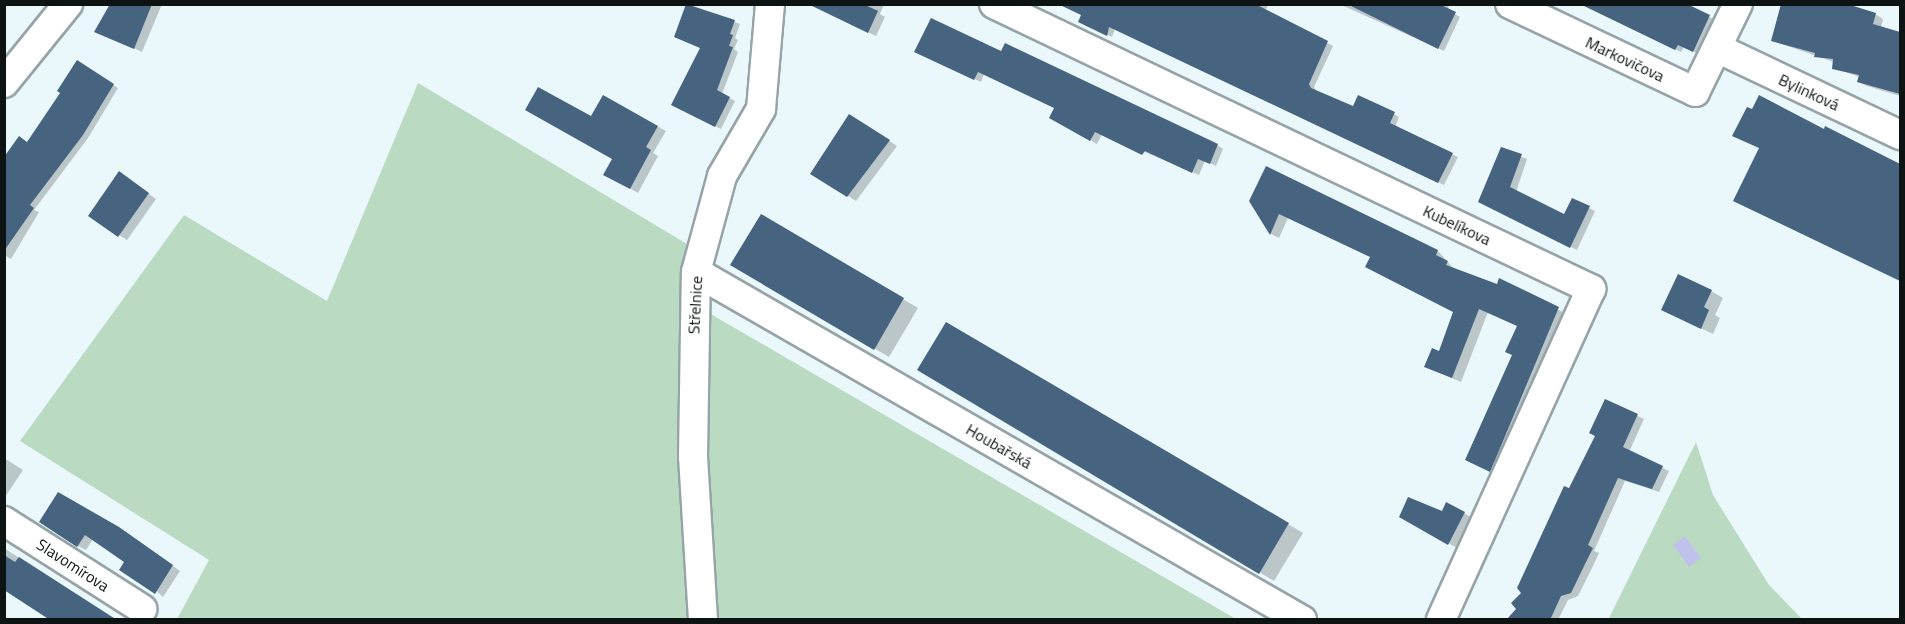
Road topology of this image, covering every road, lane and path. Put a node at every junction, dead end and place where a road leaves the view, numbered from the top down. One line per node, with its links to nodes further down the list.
1 (68, 4): 7 (street)
2 (770, 4): 9 (street, Střelnice)
3 (994, 4): 14 (street, Kubelíkova)
4 (1510, 4): 6 (street, Markovičova)
5 (1738, 4): 6 (street)
6 (1717, 48): 8 (street, Bylinková)
7 (4, 83)
8 (1900, 135)
9 (696, 272): 12 (street, Střelnice); 13 (street, Houbařská)
10 (4, 521): 11 (street, Slavomírova)
11 (142, 609)
12 (703, 620)
13 (1302, 620)
14 (1441, 620)

